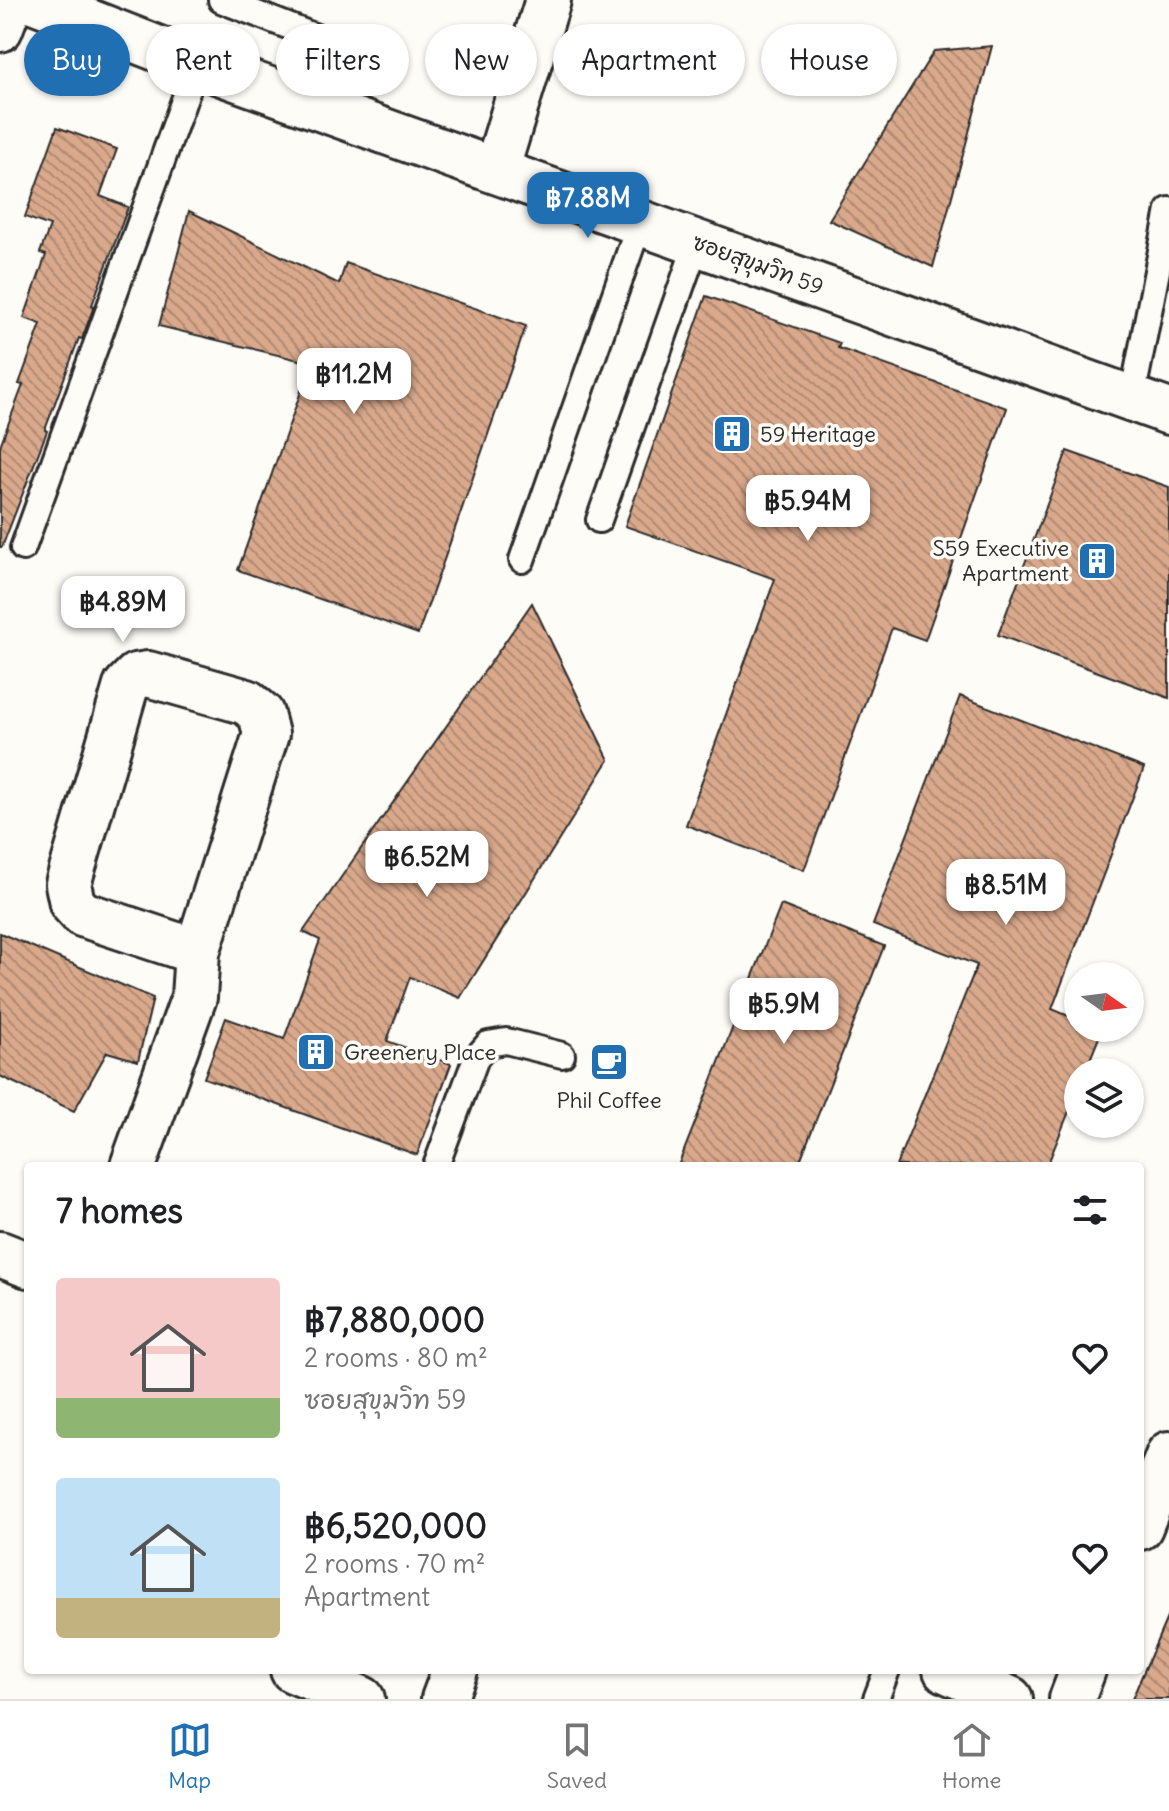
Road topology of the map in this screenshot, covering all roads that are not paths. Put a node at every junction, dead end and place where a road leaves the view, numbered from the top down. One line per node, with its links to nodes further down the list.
1 (11, 0): 6 (street)
2 (33, 0): 7 (street, ซอยสุขุมวิท 59)
3 (221, 0): 5 (lane)
4 (548, 0): 10 (street)
5 (283, 24)
6 (0, 29)
7 (146, 44)
8 (260, 87): 10 (street, ซอยสุขุมวิท 59)
9 (185, 96): 16 (lane)
10 (496, 171): 12 (street, ซอยสุขุมวิท 59)
11 (1169, 210): 14 (lane)
12 (640, 222): 13 (street, ซอยสุขุมวิท 59); 17 (lane)
13 (697, 242): 14 (street, ซอยสุขุมวิท 59); 15 (lane)
14 (1151, 405)
15 (599, 520)
16 (23, 548)
17 (522, 560)
18 (197, 952): 18 (street); 20 (street)
19 (562, 1055): 21 (lane)
20 (134, 1162)
21 (437, 1162)
22 (0, 1254): 23 (street)
23 (24, 1263)
24 (1169, 1454): 25 (street)
25 (1144, 1517)
26 (303, 1674): 31 (street)
27 (453, 1674): 32 (street)
28 (885, 1674): 33 (lane)
29 (955, 1674): 34 (street)
30 (1081, 1674): 35 (street)
31 (362, 1699)
32 (444, 1699)
33 (876, 1699)
34 (1010, 1699)
35 (1072, 1699)

